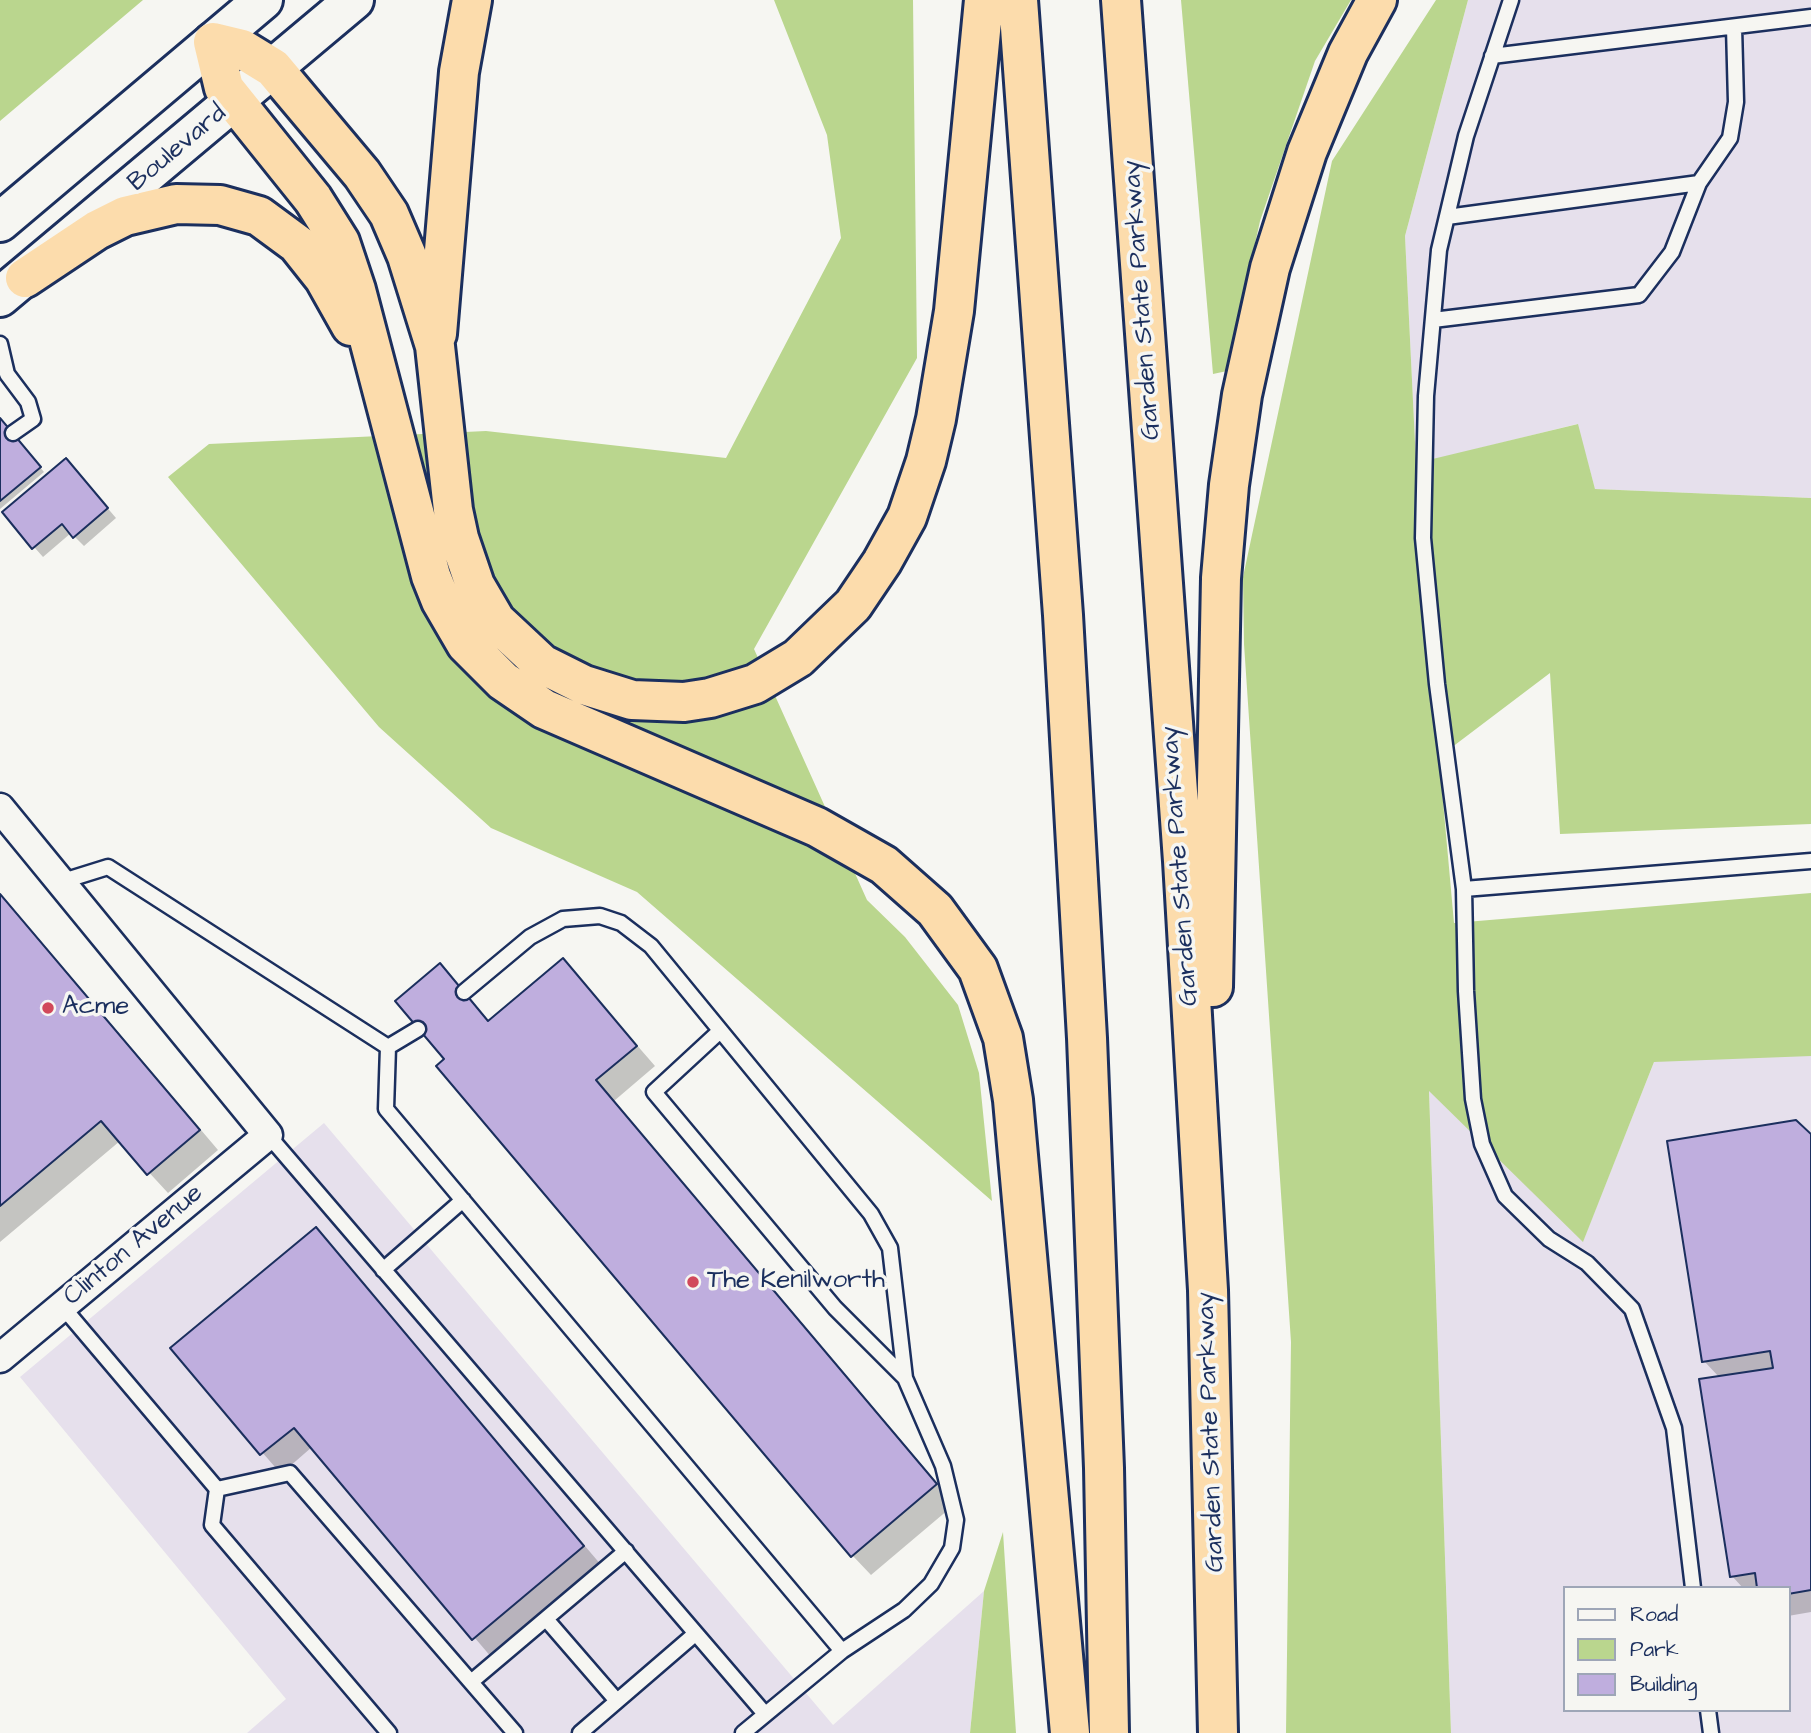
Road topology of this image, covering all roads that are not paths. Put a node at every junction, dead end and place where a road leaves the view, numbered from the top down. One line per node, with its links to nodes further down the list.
1 (263, 0): 11 (main road)
2 (355, 0): 13 (main road, Boulevard)
3 (472, 0): 21 (highway)
4 (984, 0): 21 (highway)
5 (1018, 0): 54 (highway)
6 (1121, 0): 35 (highway, Garden State Parkway)
7 (1377, 0): 35 (highway)
8 (1511, 0): 12 (lane)
9 (1811, 17): 10 (lane)
10 (1734, 27): 12 (lane); 15 (lane)
11 (213, 42): 13 (highway); 14 (highway); 17 (main road)
12 (1492, 56): 16 (lane)
13 (273, 68): 14 (main road, Boulevard); 21 (highway)
14 (233, 102): 18 (main road, Boulevard); 22 (highway)
15 (1699, 183): 16 (lane); 19 (lane)
16 (1447, 217): 19 (lane)
17 (0, 222)
18 (13, 288): 22 (highway)
19 (1433, 320): 27 (lane)
20 (0, 344): 23 (lane)
21 (435, 346)
22 (386, 409): 53 (highway)
23 (13, 433)
24 (0, 808): 26 (street)
25 (1811, 861): 27 (lane)
26 (60, 882): 31 (lane); 32 (street)
27 (1464, 889): 41 (lane)
28 (464, 992): 30 (lane)
29 (418, 1029): 31 (lane)
30 (720, 1031): 38 (lane); 38 (lane)
31 (388, 1047): 33 (lane)
32 (268, 1135): 34 (lane); 36 (street, Clinton Avenue)
33 (463, 1200): 34 (lane); 44 (lane)
34 (383, 1270): 40 (lane)
35 (1208, 1290): 55 (highway, Garden State Parkway)
36 (62, 1306): 37 (street, Clinton Avenue); 39 (lane)
37 (0, 1357)
38 (905, 1378): 44 (lane)
39 (217, 1489): 45 (lane); 49 (lane)
40 (626, 1551): 42 (lane); 43 (lane)
41 (1693, 1586)
42 (546, 1619): 45 (lane); 46 (lane)
43 (695, 1634): 46 (lane); 48 (lane)
44 (842, 1651): 48 (lane)
45 (471, 1682): 50 (lane)
46 (617, 1701): 51 (lane)
47 (1708, 1712): 56 (lane)
48 (765, 1714): 52 (lane)
49 (389, 1733)
50 (514, 1733)
51 (580, 1733)
52 (743, 1733)
53 (1070, 1733)
54 (1109, 1733)
55 (1219, 1733)
56 (1711, 1733)

